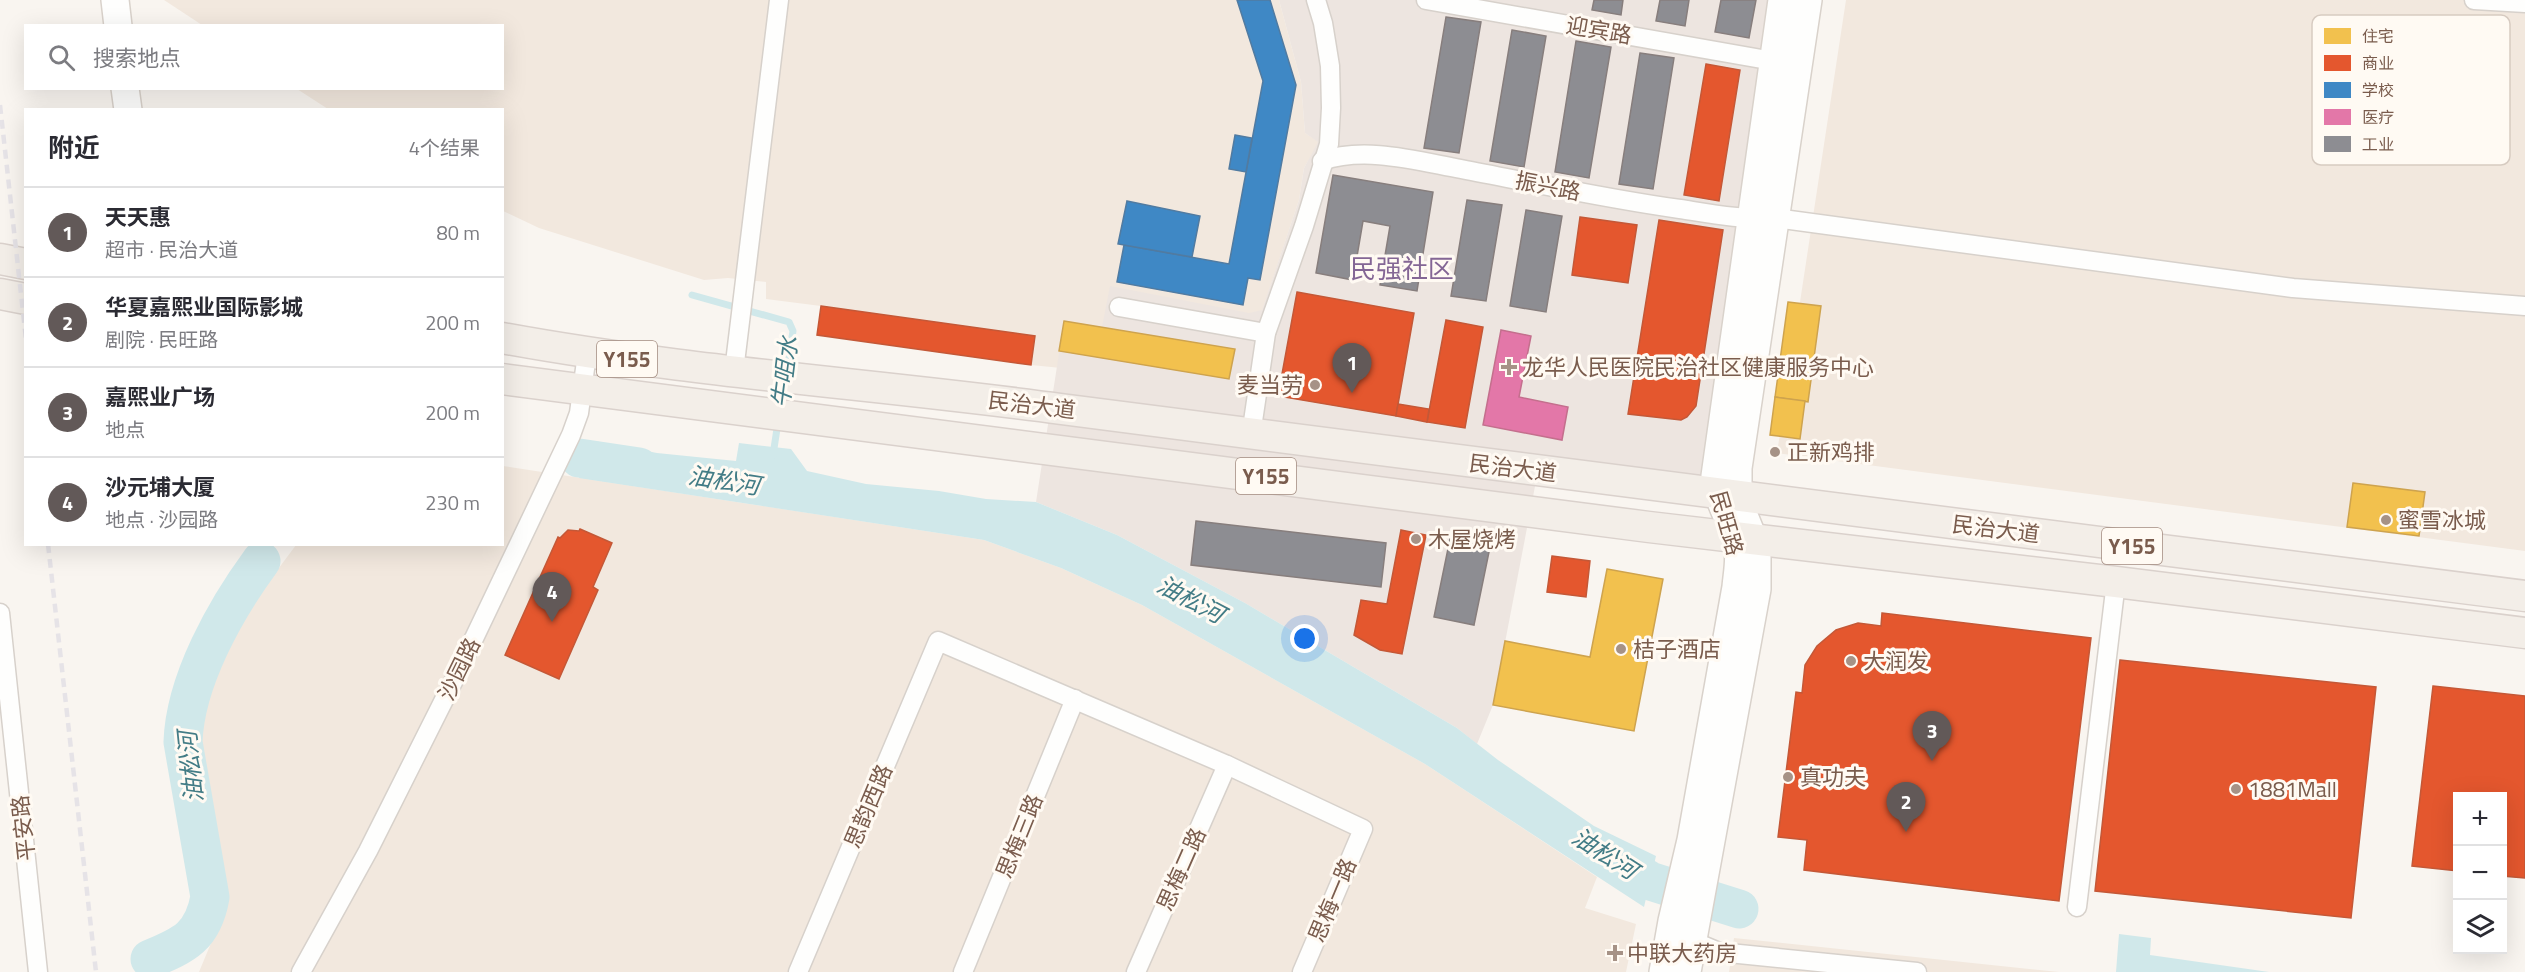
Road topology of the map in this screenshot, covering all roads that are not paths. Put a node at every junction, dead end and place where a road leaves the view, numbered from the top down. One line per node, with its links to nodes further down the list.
1 (779, 0): 22 (street)
2 (1316, 0): 11 (street)
3 (1426, 0): 8 (street, 迎宾路)
4 (1782, 0): 8 (main road, 民旺路)
5 (1808, 0): 12 (main road, 民旺路)
6 (2474, 0): 7 (street)
7 (2525, 3)
8 (1773, 61): 12 (main road, 民旺路)
9 (125, 90): 10 (main road)
10 (128, 108)
11 (1322, 161): 12 (street, 振兴路); 19 (street)
12 (1763, 219): 17 (street, 振兴路); 26 (main road, 民旺路)
13 (0, 259): 14 (main road)
14 (24, 264)
15 (0, 294): 16 (main road)
16 (24, 298)
17 (2525, 306)
18 (1119, 307): 19 (street)
19 (1266, 333): 25 (street)
20 (504, 338): 21 (main road, 民治大道 / Y155)
21 (587, 354): 22 (main road, 民治大道 / Y155); 24 (street, 沙园路)
22 (743, 372): 25 (main road, 民治大道 / Y155)
23 (504, 379): 24 (main road, 民治大道 / Y155)
24 (583, 390): 27 (main road, 民治大道 / Y155); 37 (street, 沙园路)
25 (1251, 435): 26 (main road, 民治大道 / Y155)
26 (1728, 494): 27 (main road, 民旺路); 29 (main road, 民治大道 / Y155)
27 (1745, 538): 28 (main road, 民治大道 / Y155); 35 (main road, 民旺路)
28 (2116, 582): 31 (main road, 民治大道 / Y155); 34 (street)
29 (2525, 596)
30 (0, 613): 36 (street, 平安路)
31 (2525, 633)
32 (1075, 699): 33 (street); 38 (street, 思韵西路); 39 (street, 思梅三路)
33 (1227, 765): 40 (street, 思梅二路); 41 (street, 思梅一路)
34 (2077, 907)
35 (1682, 931): 42 (main road, 民旺路); 43 (main road, 民旺路); 44 (street)
36 (38, 972)
37 (301, 972)
38 (798, 972)
39 (963, 972)
40 (1136, 972)
41 (1302, 972)
42 (1664, 972)
43 (1687, 972)
44 (1917, 972)

